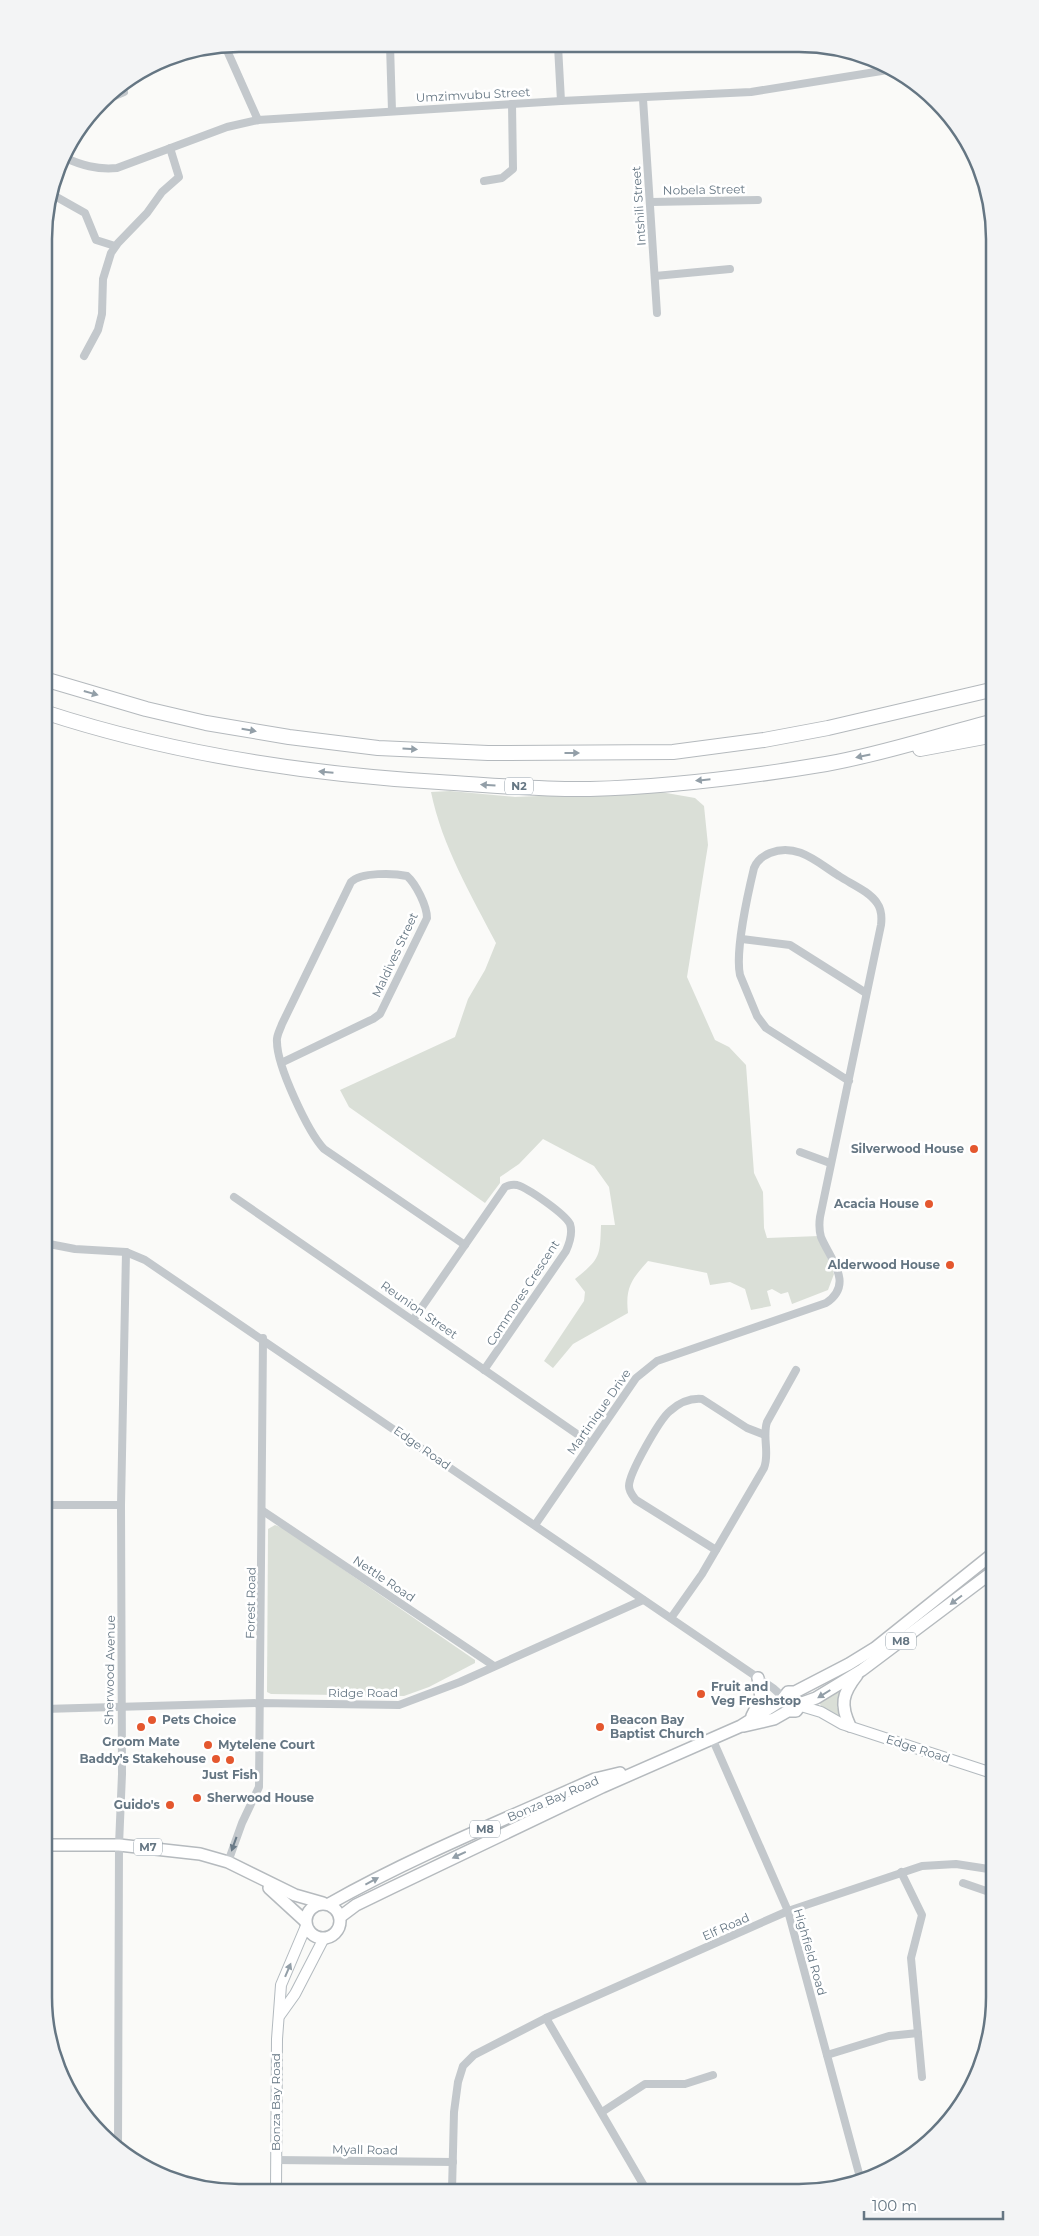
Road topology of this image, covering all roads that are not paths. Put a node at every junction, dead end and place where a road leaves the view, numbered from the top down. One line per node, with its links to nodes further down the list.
1 (390, 52): 8 (street)
2 (558, 52): 6 (street)
3 (229, 53): 9 (street)
4 (880, 71): 5 (street, Umzimvubu Street)
5 (643, 99): 6 (street, Umzimvubu Street); 15 (street, Intshili Street)
6 (561, 101): 7 (street, Umzimvubu Street)
7 (512, 104): 8 (street, Umzimvubu Street); 12 (street)
8 (392, 111): 9 (street, Umzimvubu Street)
9 (258, 120): 10 (street, Umzimvubu Street)
10 (170, 148): 11 (street, Umzimvubu Street); 16 (street)
11 (71, 160)
12 (484, 180)
13 (57, 197): 16 (street)
14 (758, 200): 15 (street, Nobela Street)
15 (651, 202): 18 (street, Intshili Street)
16 (115, 246): 20 (street)
17 (730, 269): 18 (street)
18 (655, 276): 19 (street, Intshili Street)
19 (658, 313)
20 (84, 356)
21 (52, 681): 22 (highway, one-way to 22)
22 (986, 691)
23 (52, 714): 26 (highway, N2, one-way to 23)
24 (986, 723): 26 (highway, N2)
25 (986, 737): 26 (highway)
26 (894, 749)
27 (742, 939): 28 (street); 28 (street, Martinique Drive); 30 (street, Martinique Drive)
28 (866, 993): 30 (street, Martinique Drive)
29 (281, 1063): 29 (street, Maldives Street); 35 (street, Maldives Street)
30 (849, 1081): 32 (street, Martinique Drive)
31 (800, 1152): 32 (street)
32 (830, 1163): 42 (street, Martinique Drive)
33 (234, 1196): 37 (street, Reunion Street)
34 (52, 1244): 36 (street, Edge Road)
35 (464, 1245): 37 (street, Commores Crescent); 39 (street, Commores Crescent)
36 (126, 1252): 38 (street, Edge Road); 44 (street, Sherwood Avenue)
37 (413, 1320): 39 (street, Reunion Street)
38 (263, 1338): 45 (street, Forest Road); 46 (street, Edge Road)
39 (484, 1370): 42 (street, Reunion Street)
40 (796, 1370): 41 (street)
41 (765, 1435): 47 (street); 47 (street)
42 (590, 1443): 46 (street, Martinique Drive)
43 (52, 1505): 44 (street)
44 (121, 1505): 57 (street, Sherwood Avenue)
45 (263, 1512): 52 (street, Nettle Road); 55 (street, Forest Road)
46 (535, 1526): 50 (street, Edge Road)
47 (716, 1550): 51 (street)
48 (986, 1559): 56 (main road, M8)
49 (986, 1577): 53 (main road, Bonza Bay Road / M8, one-way to 53)
50 (643, 1600): 51 (street, Edge Road); 52 (street, Ridge Road)
51 (671, 1618): 54 (street, Edge Road)
52 (494, 1666): 55 (street, Ridge Road)
53 (862, 1670): 56 (main road, Bonza Bay Road / M8, one-way to 56); 60 (main road)
54 (758, 1678): 56 (street, Edge Road); 59 (main road)
55 (260, 1703): 57 (street, Ridge Road); 66 (street, Forest Road, one-way to 66)
56 (792, 1705): 59 (main road, Bonza Bay Road / M8); 60 (street, Edge Road)
57 (120, 1706): 58 (street, Ridge Road); 65 (street, Sherwood Avenue)
58 (52, 1709)
59 (745, 1723): 61 (main road, Bonza Bay Road / M8)
60 (846, 1725): 63 (street, Edge Road)
61 (712, 1738): 62 (main road, Bonza Bay Road / M8); 73 (street, Highfield Road)
62 (646, 1767): 72 (main road, Bonza Bay Road / M8, one-way to 62); 74 (main road, Bonza Bay Road / M8, one-way to 74)
63 (986, 1771)
64 (52, 1845): 65 (main road, M7)
65 (119, 1845): 66 (main road, M7); 84 (street, Sherwood Avenue)
66 (228, 1862): 68 (main road, M7)
67 (986, 1869): 69 (street, Elf Road)
68 (248, 1872): 72 (main road); 75 (main road)
69 (901, 1872): 73 (street, Elf Road); 79 (street)
70 (963, 1883): 71 (street)
71 (986, 1891)
72 (326, 1904): 74 (main road); 75 (main road)
73 (788, 1911): 78 (street, Elf Road); 80 (street, Highfield Road)
74 (340, 1917): 76 (main road)
75 (306, 1923): 76 (main road); 77 (street, Bonza Bay Road, one-way to 75)
76 (324, 1938): 77 (street, Bonza Bay Road)
77 (280, 2016): 85 (street, Bonza Bay Road)
78 (546, 2018): 83 (street); 86 (street, Elf Road)
79 (918, 2033): 80 (street); 82 (street)
80 (827, 2056): 87 (street, Highfield Road)
81 (713, 2075): 83 (street)
82 (922, 2077)
83 (602, 2112): 90 (street)
84 (118, 2139)
85 (276, 2160): 86 (street, Myall Road); 88 (street, Bonza Bay Road)
86 (453, 2162): 89 (street)
87 (859, 2174)
88 (276, 2184)
89 (452, 2184)
90 (643, 2184)

